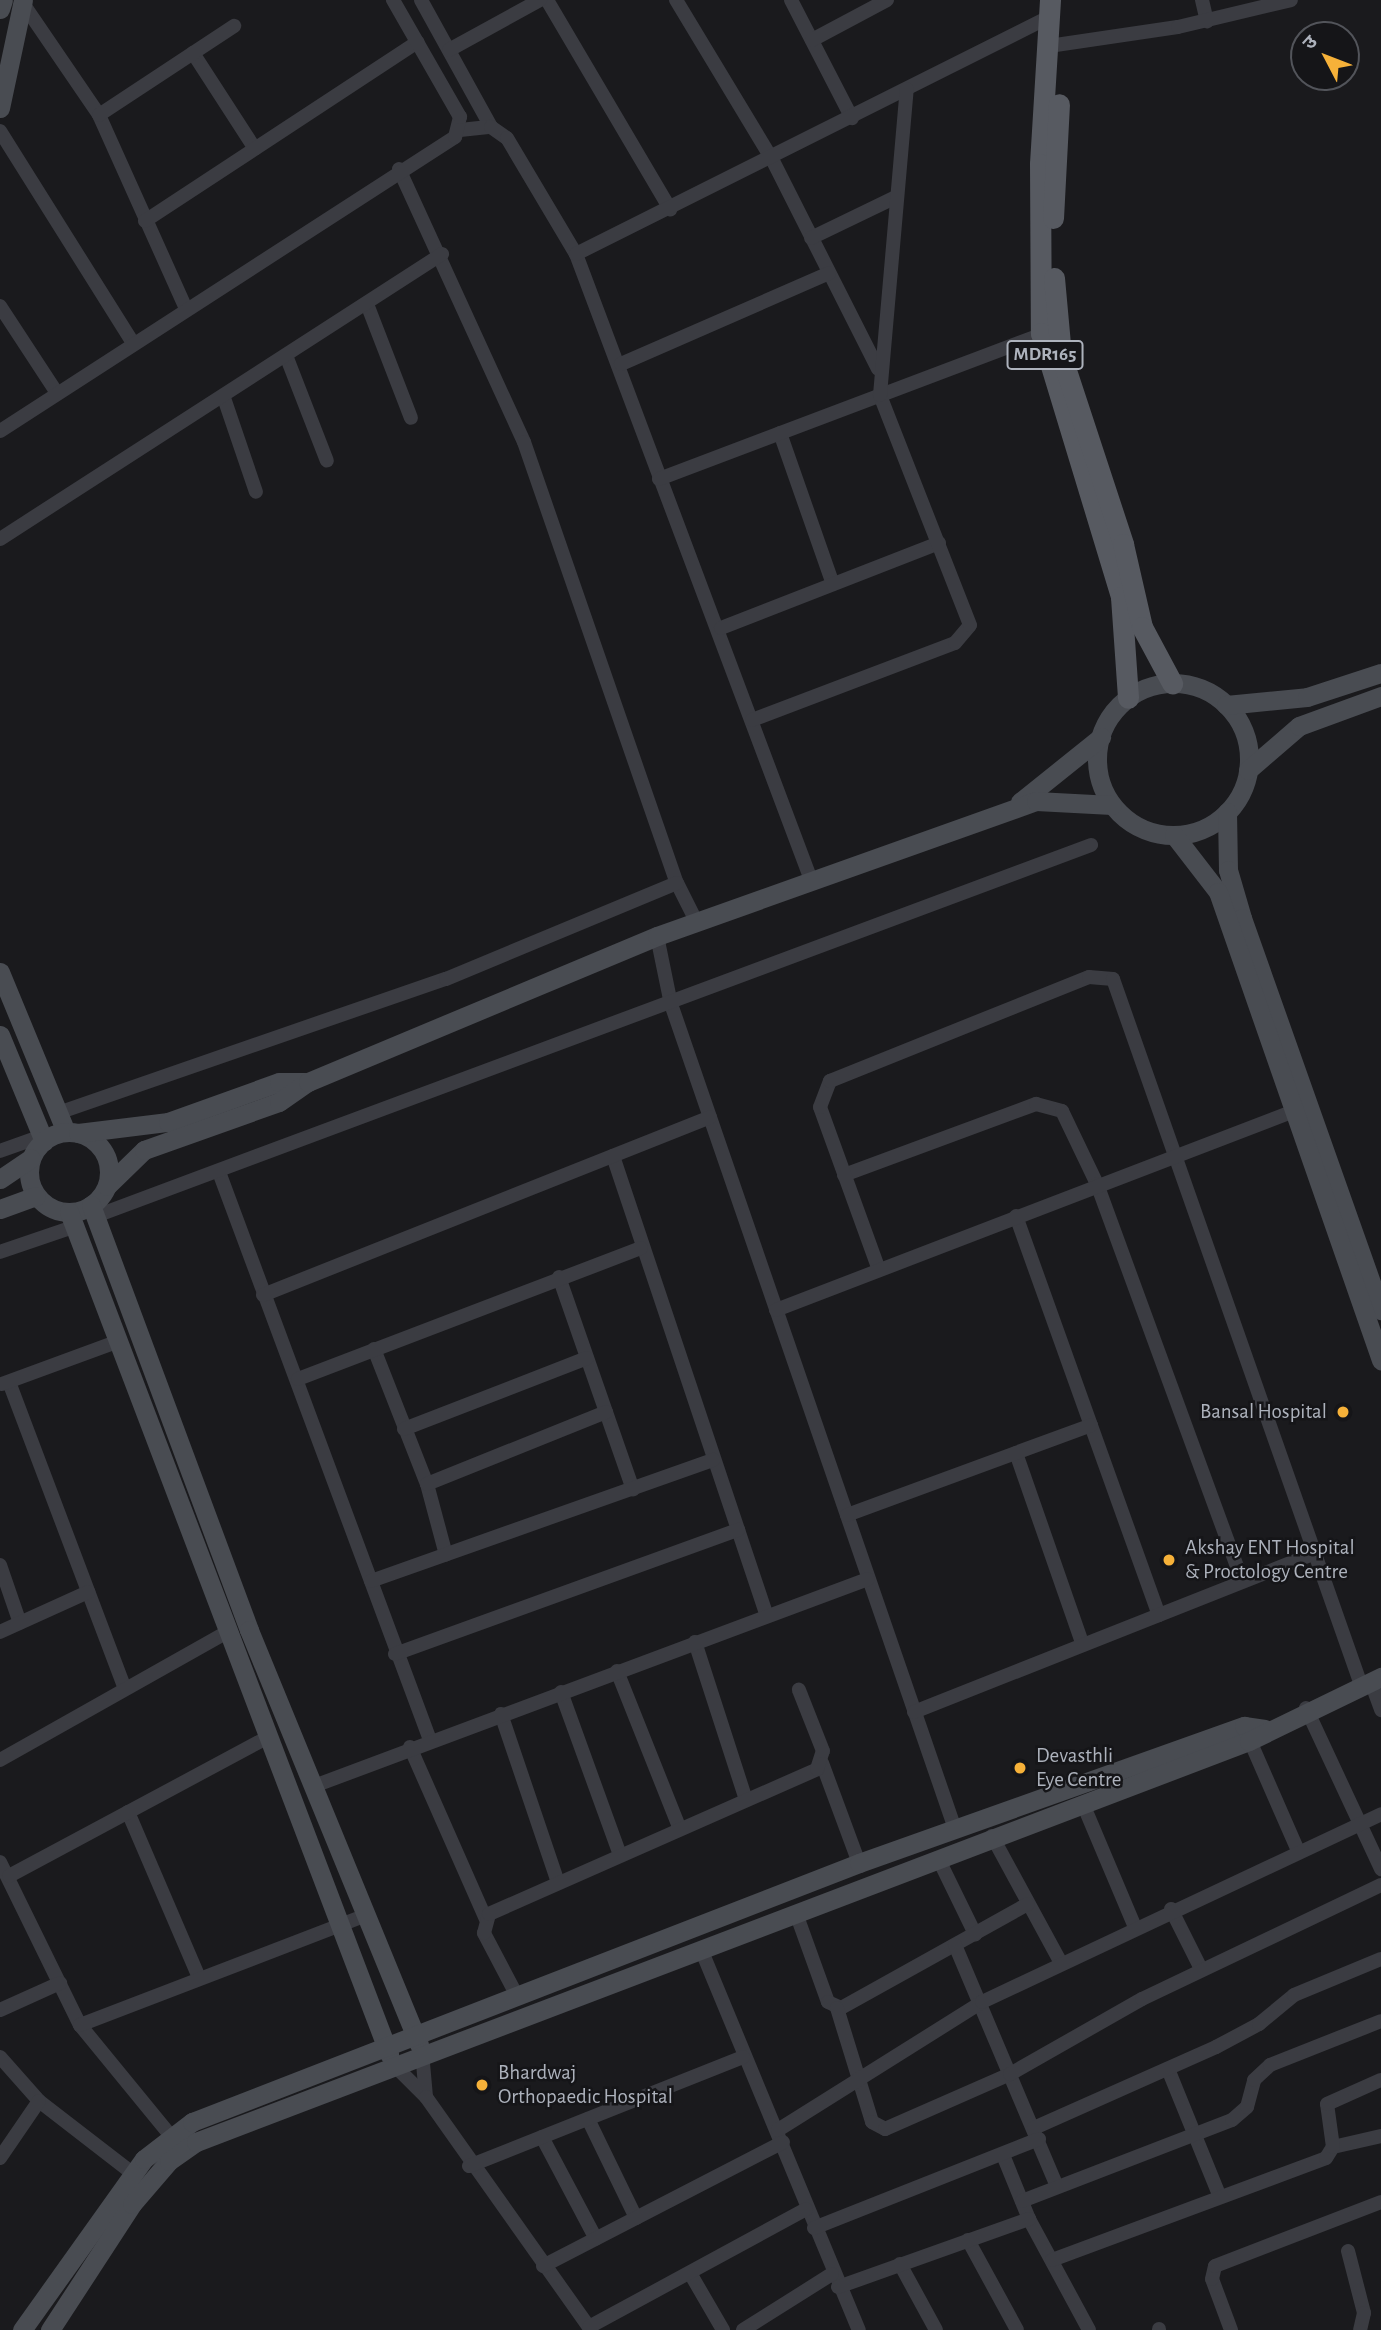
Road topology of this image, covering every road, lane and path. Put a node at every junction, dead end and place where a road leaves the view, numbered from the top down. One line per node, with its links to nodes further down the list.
1 (393, 0): 17 (street)
2 (421, 0): 19 (street)
3 (540, 0): 19 (street)
4 (547, 0): 32 (street)
5 (676, 0): 29 (street)
6 (791, 0): 16 (street)
7 (887, 0): 16 (street)
8 (1063, 0): 18 (main road, MDR165)
9 (1202, 0): 14 (street)
10 (1291, 0): 14 (street)
11 (16, 1): 12 (main road); 22 (main road); 23 (street)
12 (0, 9)
13 (1049, 9): 18 (main road, MDR165); 21 (street)
14 (1207, 20): 18 (street)
15 (234, 26): 20 (street)
16 (812, 40): 24 (street)
17 (417, 42): 26 (street); 28 (street)
18 (1055, 45): 41 (main road, MDR165)
19 (449, 50): 25 (street)
20 (192, 54): 23 (street); 28 (street)
21 (907, 89): 24 (street); 31 (street)
22 (0, 108)
23 (99, 115): 33 (street)
24 (852, 118): 29 (street)
25 (491, 127): 26 (street); 36 (street)
26 (460, 130): 30 (street)
27 (0, 131): 42 (street)
28 (255, 149): 33 (street)
29 (772, 159): 32 (street); 34 (street)
30 (399, 169): 35 (street); 40 (street)
31 (896, 197): 34 (street); 45 (street)
32 (670, 209): 36 (street)
33 (145, 221): 40 (street)
34 (811, 238): 37 (street)
35 (442, 254): 38 (street); 73 (street)
36 (576, 254): 44 (street)
37 (829, 272): 44 (street); 45 (street)
38 (367, 304): 43 (street); 49 (street)
39 (0, 306): 46 (street)
40 (186, 309): 42 (street)
41 (1049, 331): 47 (street); 60 (main road, MDR165); 62 (main road, MDR165)
42 (133, 343): 46 (street)
43 (287, 358): 48 (street); 52 (street)
44 (621, 363): 53 (street)
45 (878, 369): 47 (street)
46 (57, 393): 50 (street)
47 (880, 395): 51 (street); 56 (street)
48 (224, 398): 54 (street); 55 (street)
49 (411, 418)
50 (0, 431)
51 (780, 433): 53 (street); 57 (street)
52 (327, 461)
53 (659, 479): 58 (street)
54 (256, 492)
55 (0, 539)
56 (939, 543): 57 (street); 64 (street)
57 (833, 584): 58 (street)
58 (720, 628): 64 (street)
59 (1381, 673): 63 (main road)
60 (1172, 683): 62 (main road); 63 (main road)
61 (1381, 696): 66 (main road)
62 (1128, 698): 65 (main road)
63 (1226, 705): 66 (main road)
64 (752, 720): 72 (street)
65 (1101, 737): 67 (main road); 68 (main road)
66 (1248, 770): 69 (main road)
67 (1112, 805): 68 (main road); 70 (main road)
68 (1011, 809): 72 (main road)
69 (1227, 812): 70 (main road); 101 (main road)
70 (1174, 835): 80 (main road)
71 (1091, 845): 77 (street)
72 (811, 880): 74 (main road)
73 (677, 883): 74 (street); 81 (street)
74 (697, 923): 75 (main road)
75 (657, 936): 77 (street); 79 (main road)
76 (0, 972): 81 (main road)
77 (671, 1004): 82 (street); 89 (street)
78 (0, 1035): 84 (main road)
79 (307, 1082): 83 (main road); 93 (main road)
80 (1294, 1111): 86 (street); 110 (main road)
81 (58, 1113): 83 (main road)
82 (710, 1117): 87 (street); 105 (street)
83 (72, 1132): 84 (main road); 93 (main road)
84 (43, 1139): 85 (street); 88 (main road)
85 (0, 1150)
86 (1177, 1153): 90 (street); 92 (street); 122 (street)
87 (613, 1156): 99 (street); 104 (street)
88 (31, 1158): 91 (main road); 94 (main road)
89 (219, 1172): 96 (street); 104 (street)
90 (844, 1175): 92 (street); 102 (street)
91 (0, 1180)
92 (1097, 1184): 97 (street); 127 (street)
93 (107, 1186): 96 (main road)
94 (36, 1196): 95 (main road); 98 (main road)
95 (0, 1209)
96 (94, 1211): 98 (main road); 152 (main road)
97 (1016, 1216): 102 (street); 114 (street)
98 (73, 1219): 100 (street); 107 (main road)
99 (641, 1248): 103 (street); 117 (street)
100 (0, 1252)
101 (1374, 1268): 106 (main road)
102 (879, 1270): 105 (street)
103 (559, 1277): 108 (street); 109 (street)
104 (264, 1295): 111 (street)
105 (776, 1310): 120 (street)
106 (1381, 1310)
107 (119, 1341): 112 (street); 133 (main road)
108 (374, 1349): 111 (street); 115 (street)
109 (587, 1358): 113 (street); 115 (street)
110 (1381, 1360)
111 (298, 1379): 126 (street)
112 (4, 1384): 128 (street)
113 (606, 1412): 118 (street); 119 (street)
114 (1091, 1425): 116 (street); 129 (street)
115 (404, 1429): 118 (street)
116 (1016, 1453): 120 (street); 135 (street)
117 (713, 1460): 119 (street); 121 (street)
118 (427, 1484): 123 (street)
119 (633, 1489): 123 (street)
120 (847, 1515): 125 (street)
121 (738, 1530): 130 (street); 136 (street)
122 (1315, 1553): 127 (street); 138 (street)
123 (446, 1555): 126 (street)
124 (0, 1565): 131 (street)
125 (869, 1578): 130 (street); 144 (street)
126 (371, 1581): 136 (street)
127 (1242, 1581): 129 (street)
128 (88, 1592): 131 (street); 139 (street)
129 (1159, 1615): 135 (street)
130 (767, 1616): 134 (street)
131 (20, 1623): 132 (street)
132 (0, 1632)
133 (227, 1632): 139 (street); 147 (main road)
134 (695, 1642): 137 (street); 153 (street)
135 (1083, 1645): 144 (street)
136 (395, 1654): 148 (street)
137 (617, 1671): 141 (street); 158 (street)
138 (1371, 1681): 142 (main road); 143 (street)
139 (125, 1689): 150 (street)
140 (799, 1690): 151 (street)
141 (561, 1692): 145 (street); 162 (street)
142 (1306, 1708): 146 (main road); 157 (street)
143 (1381, 1710)
144 (914, 1712): 159 (street)
145 (501, 1714): 148 (street); 168 (street)
146 (1246, 1733): 154 (main road); 159 (main road); 161 (street)
147 (266, 1738): 155 (street); 175 (main road)
148 (430, 1740): 149 (street)
149 (410, 1747): 152 (street); 174 (street)
150 (0, 1760)
151 (822, 1763): 153 (street); 165 (street)
152 (314, 1786): 172 (main road)
153 (746, 1800): 158 (street)
154 (1083, 1804): 160 (main road); 176 (street)
155 (128, 1812): 167 (street); 183 (street)
156 (1381, 1814): 157 (street)
157 (1359, 1824): 161 (street); 166 (street)
158 (680, 1829): 162 (street)
159 (955, 1829): 165 (main road)
160 (992, 1836): 163 (main road); 170 (street)
161 (1298, 1851): 171 (street)
162 (620, 1855): 168 (street)
163 (938, 1858): 173 (main road); 177 (street)
164 (0, 1862): 167 (street)
165 (859, 1863): 185 (main road)
166 (1381, 1869)
167 (9, 1876): 184 (street)
168 (558, 1882): 174 (street)
169 (1381, 1885): 182 (street)
170 (1028, 1904): 177 (street); 181 (street)
171 (1171, 1909): 176 (street); 182 (street)
172 (366, 1915): 175 (street); 191 (main road)
173 (797, 1916): 179 (main road); 187 (street)
174 (486, 1919): 185 (street)
175 (336, 1927): 183 (street); 192 (main road)
176 (1135, 1927): 181 (street)
177 (975, 1934): 178 (street)
178 (955, 1945): 186 (street); 187 (street)
179 (703, 1954): 193 (main road); 195 (street)
180 (1381, 1959): 197 (street)
181 (1061, 1963): 186 (street)
182 (1201, 1969): 198 (street)
183 (199, 1978): 190 (street)
184 (60, 1983): 188 (street); 190 (street)
185 (516, 1994): 191 (main road)
186 (982, 2002): 198 (street); 200 (street)
187 (836, 2008): 200 (street)
188 (0, 2010)
189 (1381, 2021): 204 (street)
190 (80, 2025): 206 (street)
191 (414, 2034): 192 (main road); 193 (main road)
192 (385, 2045): 196 (main road); 206 (main road)
193 (422, 2052): 196 (main road); 201 (street)
194 (0, 2057): 202 (street)
195 (743, 2057): 203 (street); 207 (street)
196 (394, 2064): 201 (street); 233 (main road)
197 (1168, 2069): 204 (street); 205 (street)
198 (1010, 2074): 200 (street); 205 (street)
199 (1381, 2080): 210 (street)
200 (862, 2081): 207 (street)
201 (426, 2096): 213 (street)
202 (39, 2101): 212 (street); 214 (street)
203 (588, 2119): 209 (street); 220 (street)
204 (1194, 2133): 215 (street); 216 (street)
205 (1036, 2134): 211 (street); 215 (street)
206 (171, 2136): 214 (main road)
207 (780, 2136): 219 (street); 220 (street)
208 (1381, 2136): 210 (street)
209 (542, 2137): 213 (street); 223 (street)
210 (1333, 2147): 216 (street)
211 (1003, 2155): 217 (street); 222 (street)
212 (0, 2158)
213 (469, 2166): 228 (street)
214 (132, 2173): 231 (main road)
215 (1057, 2186): 217 (street)
216 (1220, 2197): 226 (street)
217 (1022, 2201): 221 (street)
218 (1381, 2202): 240 (street)
219 (806, 2209): 222 (street); 229 (street)
220 (636, 2218): 223 (street)
221 (1029, 2219): 224 (street); 226 (street)
222 (814, 2228): 230 (street)
223 (596, 2239): 228 (street)
224 (968, 2240): 227 (street); 238 (street)
225 (1348, 2251): 241 (street)
226 (1052, 2260): 239 (street)
227 (900, 2264): 230 (street); 237 (street)
228 (543, 2266): 232 (street)
229 (690, 2273): 232 (street); 234 (street)
230 (835, 2281): 235 (street); 236 (street)
231 (28, 2327)
232 (590, 2329)
233 (50, 2330)
234 (723, 2330)
235 (743, 2330)
236 (859, 2330)
237 (936, 2330)
238 (1017, 2330)
239 (1090, 2330)
240 (1231, 2330)
241 (1360, 2330)

